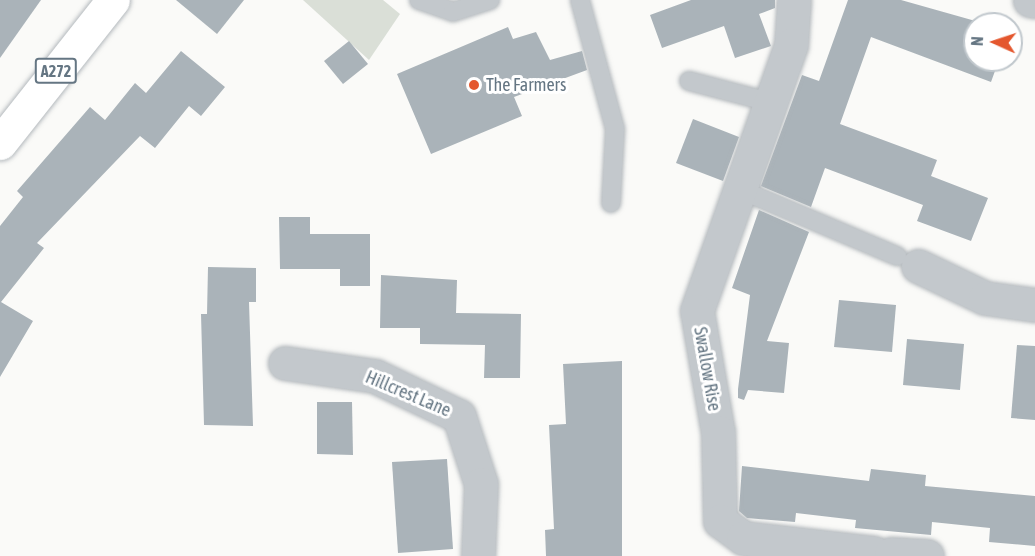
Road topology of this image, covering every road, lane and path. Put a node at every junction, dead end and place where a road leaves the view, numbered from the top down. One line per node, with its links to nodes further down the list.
1 (113, 0): 10 (highway, A272)
2 (419, 0): 3 (lane)
3 (490, 0)
4 (580, 0): 12 (lane)
5 (794, 0): 9 (street, Swallow Rise)
6 (1030, 0): 7 (street)
7 (1035, 1)
8 (689, 81): 9 (lane)
9 (769, 102): 11 (street, Swallow Rise)
10 (0, 143)
11 (739, 189): 13 (lane); 17 (street, Swallow Rise)
12 (611, 203)
13 (908, 261): 14 (street)
14 (1035, 305)
15 (285, 363): 16 (street, Hillcrest Lane)
16 (477, 556)
17 (927, 556)

